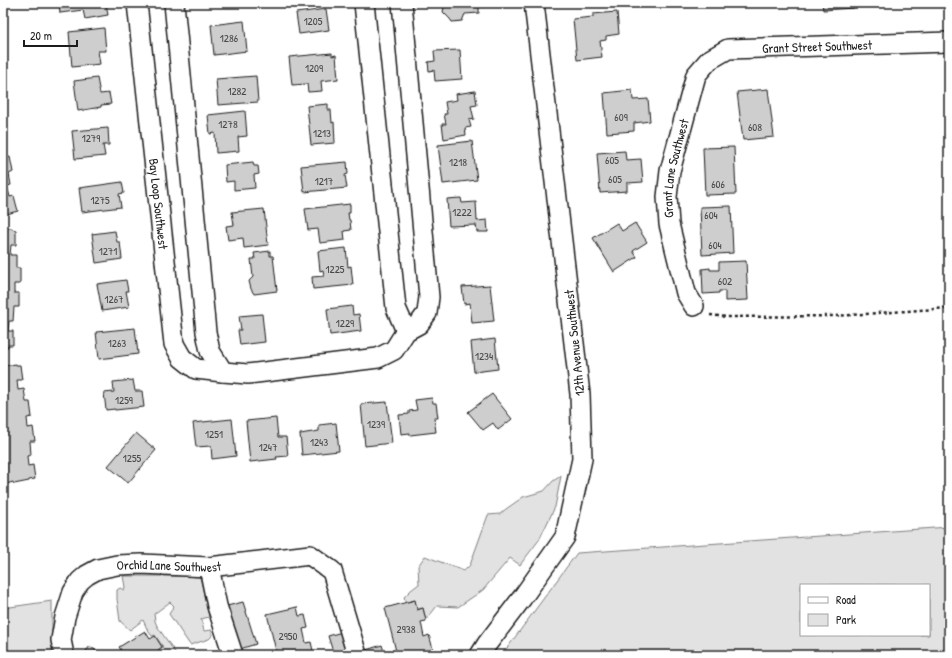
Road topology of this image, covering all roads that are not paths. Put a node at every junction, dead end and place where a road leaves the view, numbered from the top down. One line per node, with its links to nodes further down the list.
1 (137, 3): 10 (street, Bay Loop Southwest)
2 (174, 3): 10 (street)
3 (364, 3): 9 (street)
4 (402, 3): 9 (street, Bay Loop Southwest)
5 (534, 3): 15 (street, 12th Avenue Southwest)
6 (949, 42): 7 (street, Grant Street Southwest)
7 (696, 75): 8 (street, Grant Lane Southwest)
8 (694, 306)
9 (406, 331): 10 (street, Bay Loop Southwest)
10 (223, 372)
11 (209, 567): 12 (street, Orchid Lane Southwest); 13 (street); 14 (street, Orchid Lane Southwest)
12 (64, 655)
13 (233, 655)
14 (357, 655)
15 (480, 655)

